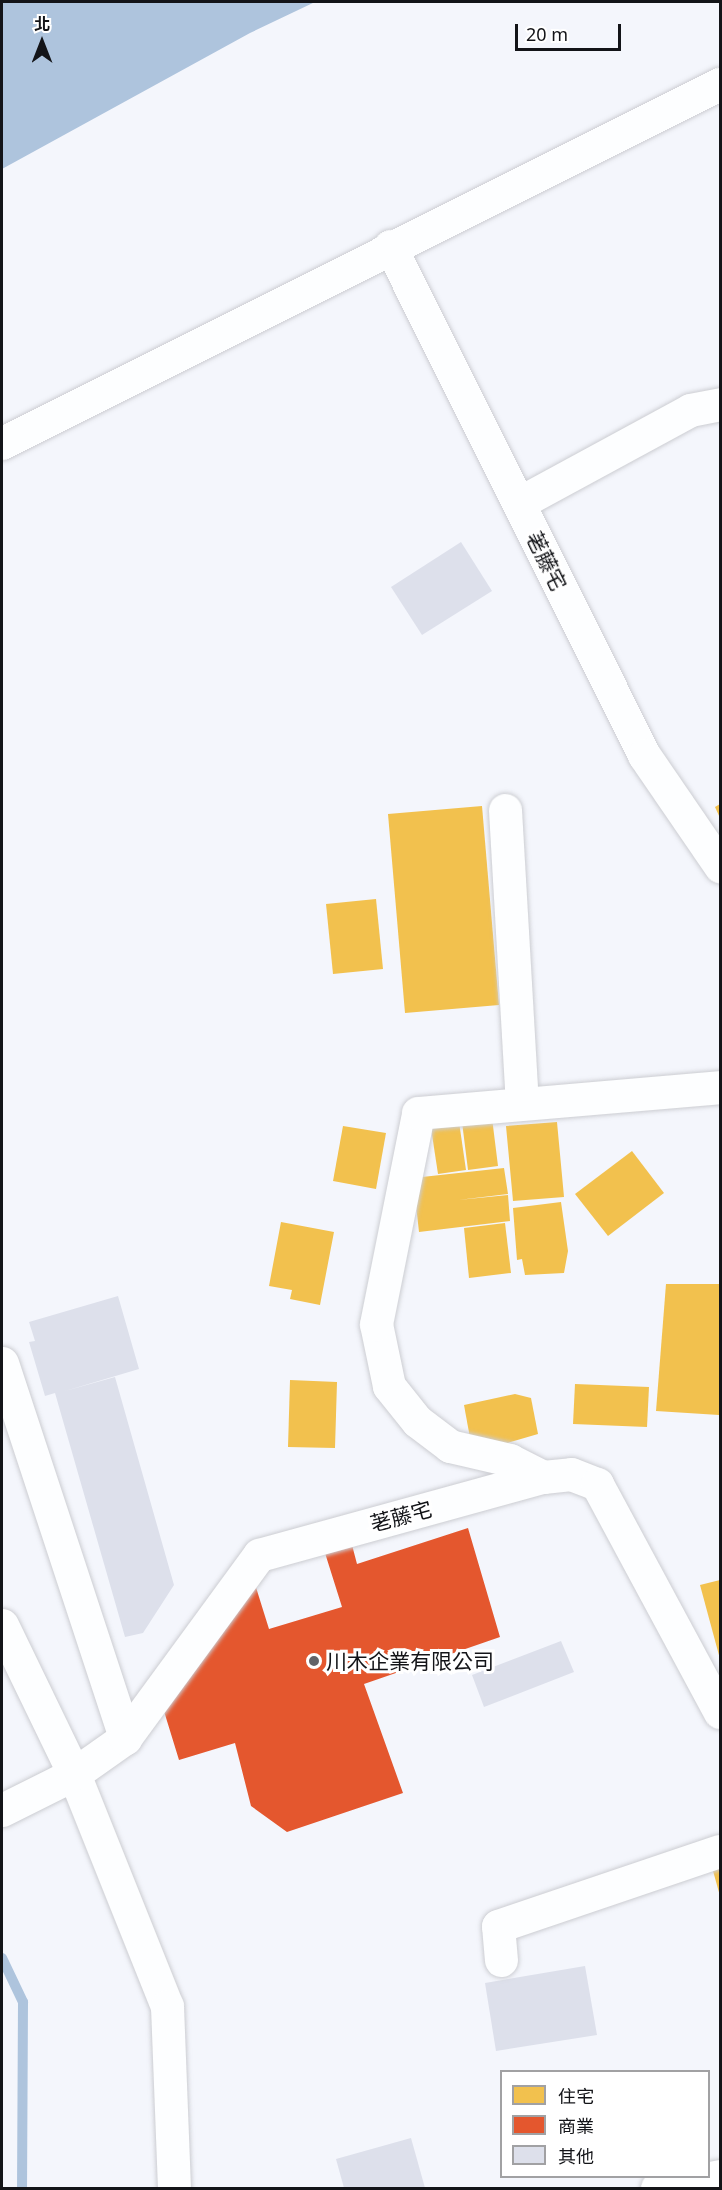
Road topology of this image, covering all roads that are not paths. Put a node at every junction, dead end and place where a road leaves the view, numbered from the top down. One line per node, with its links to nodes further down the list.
1 (720, 84): 2 (street)
2 (390, 246): 4 (street); 5 (street, 荖藤宅)
3 (720, 404): 5 (street)
4 (2, 443)
5 (519, 503): 7 (street, 荖藤宅)
6 (505, 810): 9 (street)
7 (720, 866)
8 (720, 1088): 9 (street)
9 (522, 1102): 11 (street)
10 (2, 1363): 14 (street)
11 (543, 1477): 13 (street, 荖藤宅); 14 (street, 荖藤宅)
12 (2, 1625): 15 (street)
13 (720, 1712)
14 (125, 1738): 15 (street, 荖藤宅)
15 (62, 1780): 16 (street, 荖藤宅); 20 (street)
16 (2, 1810)
17 (720, 1851): 18 (street)
18 (501, 1959)
19 (710, 2178): 21 (street)
20 (174, 2188)
21 (657, 2188)

